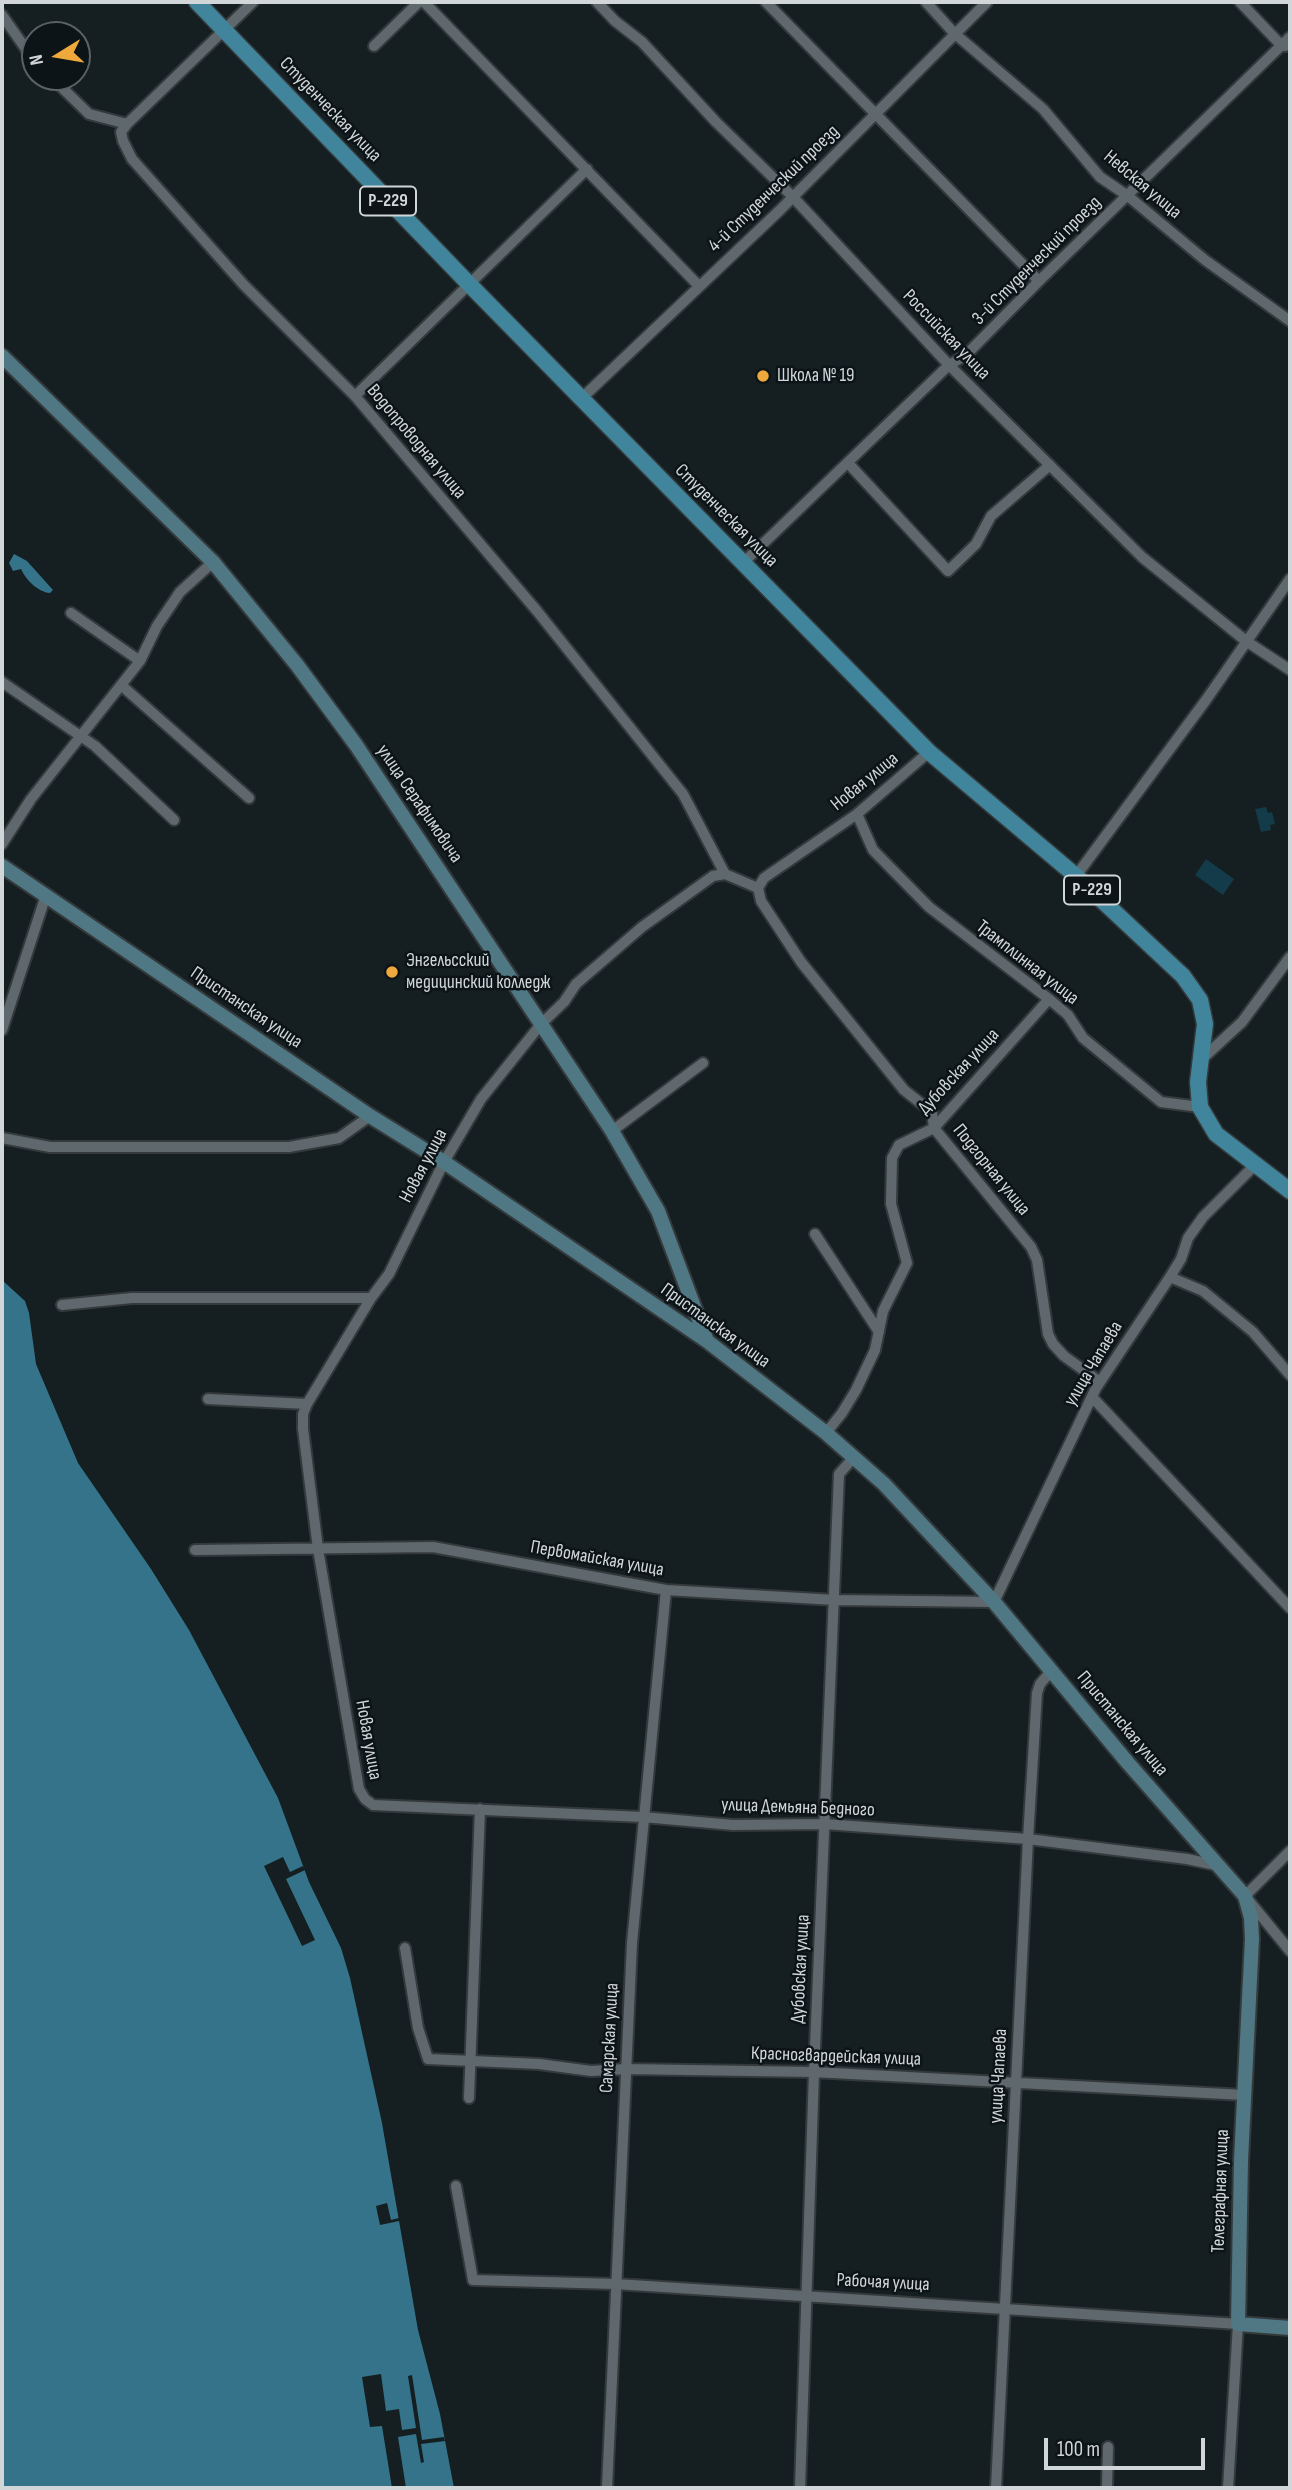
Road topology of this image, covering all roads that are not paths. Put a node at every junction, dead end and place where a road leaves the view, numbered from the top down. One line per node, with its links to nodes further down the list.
1 (197, 2): 10 (main road, Студенческая улица / Р-229)
2 (253, 2): 10 (street)
3 (421, 2): 14 (street); 19 (street)
4 (597, 2): 20 (street, Российская улица)
5 (766, 2): 17 (street)
6 (926, 2): 11 (street, Невская улица)
7 (987, 2): 11 (street, 4-й Студенческий проезд)
8 (1240, 2): 15 (street)
9 (2, 15): 13 (street)
10 (224, 30): 18 (street); 23 (main road, Студенческая улица / Р-229)
11 (954, 33): 17 (street, 4-й Студенческий проезд); 21 (street, Невская улица)
12 (1290, 37): 15 (street, 3-й Студенческий проезд)
13 (21, 42)
14 (374, 46)
15 (1286, 46): 21 (street, 3-й Студенческий проезд)
16 (65, 91): 18 (street)
17 (877, 114): 20 (street, 4-й Студенческий проезд); 22 (street)
18 (127, 124): 28 (street, Водопроводная улица)
19 (587, 169): 23 (street); 24 (street)
20 (792, 196): 24 (street, 4-й Студенческий проезд); 27 (street, Российская улица)
21 (1128, 196): 22 (street, 3-й Студенческий проезд); 25 (street, Невская улица)
22 (1039, 281): 27 (street, 3-й Студенческий проезд)
23 (469, 284): 28 (street); 29 (main road, Студенческая улица / Р-229)
24 (699, 286): 29 (street, 4-й Студенческий проезд)
25 (1290, 321)
26 (2, 356): 32 (street, улица Серафимовича)
27 (949, 365): 30 (street, 3-й Студенческий проезд); 31 (street, Российская улица)
28 (355, 396): 48 (street, Водопроводная улица)
29 (582, 398): 33 (main road, Студенческая улица / Р-229)
30 (848, 463): 31 (street); 33 (street, 3-й Студенческий проезд)
31 (1050, 465): 36 (street, Российская улица)
32 (213, 562): 37 (street); 54 (street, улица Серафимовича)
33 (744, 564): 42 (main road, Студенческая улица / Р-229)
34 (1290, 579): 36 (street)
35 (71, 613): 37 (street)
36 (1246, 641): 38 (street, Российская улица); 49 (street)
37 (140, 662): 40 (street)
38 (1290, 670)
39 (2, 682): 41 (street)
40 (121, 685): 41 (street); 43 (street)
41 (79, 737): 45 (street); 46 (street)
42 (929, 752): 44 (street, Новая улица); 49 (main road, Студенческая улица / Р-229)
43 (248, 798)
44 (857, 814): 50 (street, Новая улица); 53 (street, Трамплинная улица)
45 (174, 820)
46 (2, 844)
47 (2, 866): 51 (street, Пристанская улица)
48 (725, 874): 50 (street); 54 (street, Новая улица)
49 (1076, 876): 56 (main road, Студенческая улица / Р-229)
50 (758, 888): 60 (street, Подгорная улица)
51 (46, 895): 55 (street); 59 (street, Пристанская улица)
52 (1290, 957): 56 (street)
53 (1049, 999): 58 (street, Трамплинная улица); 60 (street, Дубовская улица)
54 (541, 1024): 61 (street, улица Серафимовича); 63 (street, Новая улица)
55 (2, 1030)
56 (1202, 1059): 58 (main road, Р-229)
57 (704, 1063): 61 (street)
58 (1200, 1107): 64 (main road)
59 (370, 1116): 62 (street); 63 (street, Пристанская улица)
60 (934, 1128): 70 (street, Дубовская улица); 73 (street, Подгорная улица)
61 (611, 1131): 71 (street, улица Серафимовича)
62 (2, 1139)
63 (444, 1162): 68 (street, Новая улица); 71 (street, Пристанская улица)
64 (1256, 1164): 65 (main road); 67 (street, улица Чапаева)
65 (1290, 1191)
66 (815, 1234): 70 (street)
67 (1170, 1277): 72 (street); 73 (street, улица Чапаева)
68 (371, 1298): 69 (street); 76 (street, Новая улица)
69 (62, 1305)
70 (879, 1332): 77 (street, Дубовская улица)
71 (706, 1341): 77 (street, Пристанская улица)
72 (1290, 1375)
73 (1100, 1382): 74 (street, улица Чапаева)
74 (1092, 1397): 83 (street, улица Чапаева); 84 (street)
75 (208, 1399): 76 (street)
76 (307, 1404): 79 (street, Новая улица)
77 (826, 1433): 78 (street, Пристанская улица)
78 (854, 1457): 82 (street, Дубовская улица); 83 (street, Пристанская улица)
79 (318, 1549): 80 (street, Первомайская улица); 81 (street, Первомайская улица); 86 (street, Новая улица)
80 (195, 1550)
81 (666, 1590): 82 (street, Первомайская улица); 88 (street, Самарская улица)
82 (835, 1600): 83 (street, Первомайская улица); 89 (street, Дубовская улица)
83 (994, 1602): 85 (street, Пристанская улица)
84 (1290, 1608)
85 (1052, 1671): 90 (street, улица Чапаева); 92 (street, Пристанская улица)
86 (373, 1805): 87 (street, улица Демьяна Бедного)
87 (480, 1809): 88 (street, улица Демьяна Бедного); 96 (street)
88 (643, 1817): 89 (street, улица Демьяна Бедного); 97 (street, Самарская улица)
89 (825, 1824): 90 (street, улица Демьяна Бедного); 98 (street, Дубовская улица)
90 (1028, 1839): 92 (street, улица Демьяна Бедного); 99 (street, улица Чапаева)
91 (1290, 1851): 93 (street)
92 (1221, 1866): 93 (street, Пристанская улица)
93 (1245, 1896): 95 (street, Пристанская улица); 100 (street, Телеграфная улица)
94 (405, 1948): 96 (street, Красногвардейская улица)
95 (1290, 1951)
96 (471, 2062): 97 (street, Красногвардейская улица); 101 (street)
97 (626, 2069): 98 (street, Красногвардейская улица); 103 (street, Самарская улица)
98 (814, 2072): 99 (street, Красногвардейская улица); 104 (street, Дубовская улица)
99 (1017, 2084): 100 (street, Красногвардейская улица); 105 (street, улица Чапаева)
100 (1244, 2095): 106 (street, Телеграфная улица)
101 (469, 2098)
102 (456, 2186): 103 (street, Рабочая улица)
103 (616, 2284): 104 (street, Рабочая улица); 109 (street, Самарская улица)
104 (807, 2297): 105 (street, Рабочая улица); 110 (street, Дубовская улица)
105 (1004, 2309): 106 (street, Рабочая улица); 111 (street, улица Чапаева)
106 (1238, 2324): 107 (street, Рабочая улица); 113 (street, Телеграфная улица)
107 (1290, 2328)
108 (1108, 2447): 112 (street)
109 (607, 2488)
110 (800, 2488)
111 (996, 2488)
112 (1107, 2488)
113 (1228, 2488)

